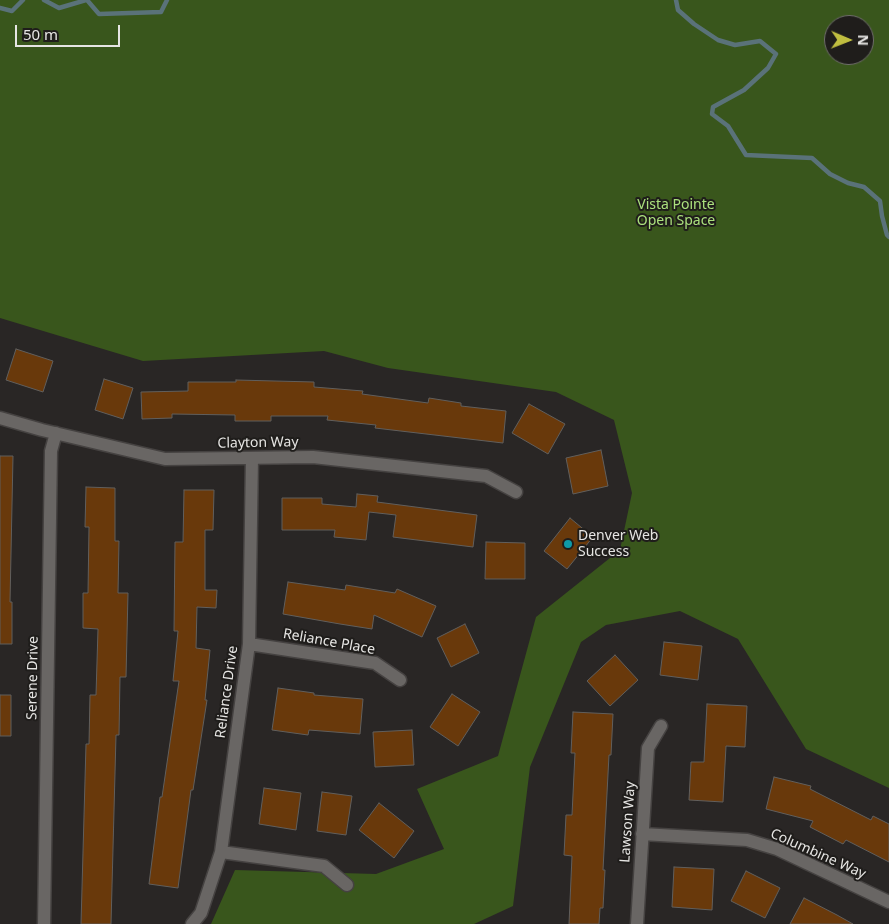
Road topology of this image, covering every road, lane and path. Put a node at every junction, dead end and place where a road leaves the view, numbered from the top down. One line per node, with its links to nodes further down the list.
1 (0, 418): 2 (street, Clayton Way)
2 (56, 433): 3 (street, Clayton Way); 12 (street, Serene Drive)
3 (252, 458): 4 (street, Clayton Way); 5 (street, Reliance Drive)
4 (516, 492)
5 (249, 644): 6 (street, Reliance Place); 9 (street, Reliance Drive)
6 (400, 680)
7 (661, 726): 8 (street, Lawson Way)
8 (642, 834): 11 (street, Columbine Way); 14 (street, Lawson Way)
9 (221, 852): 10 (street); 13 (street, Reliance Drive)
10 (348, 885)
11 (889, 902)
12 (44, 924)
13 (192, 924)
14 (637, 924)

